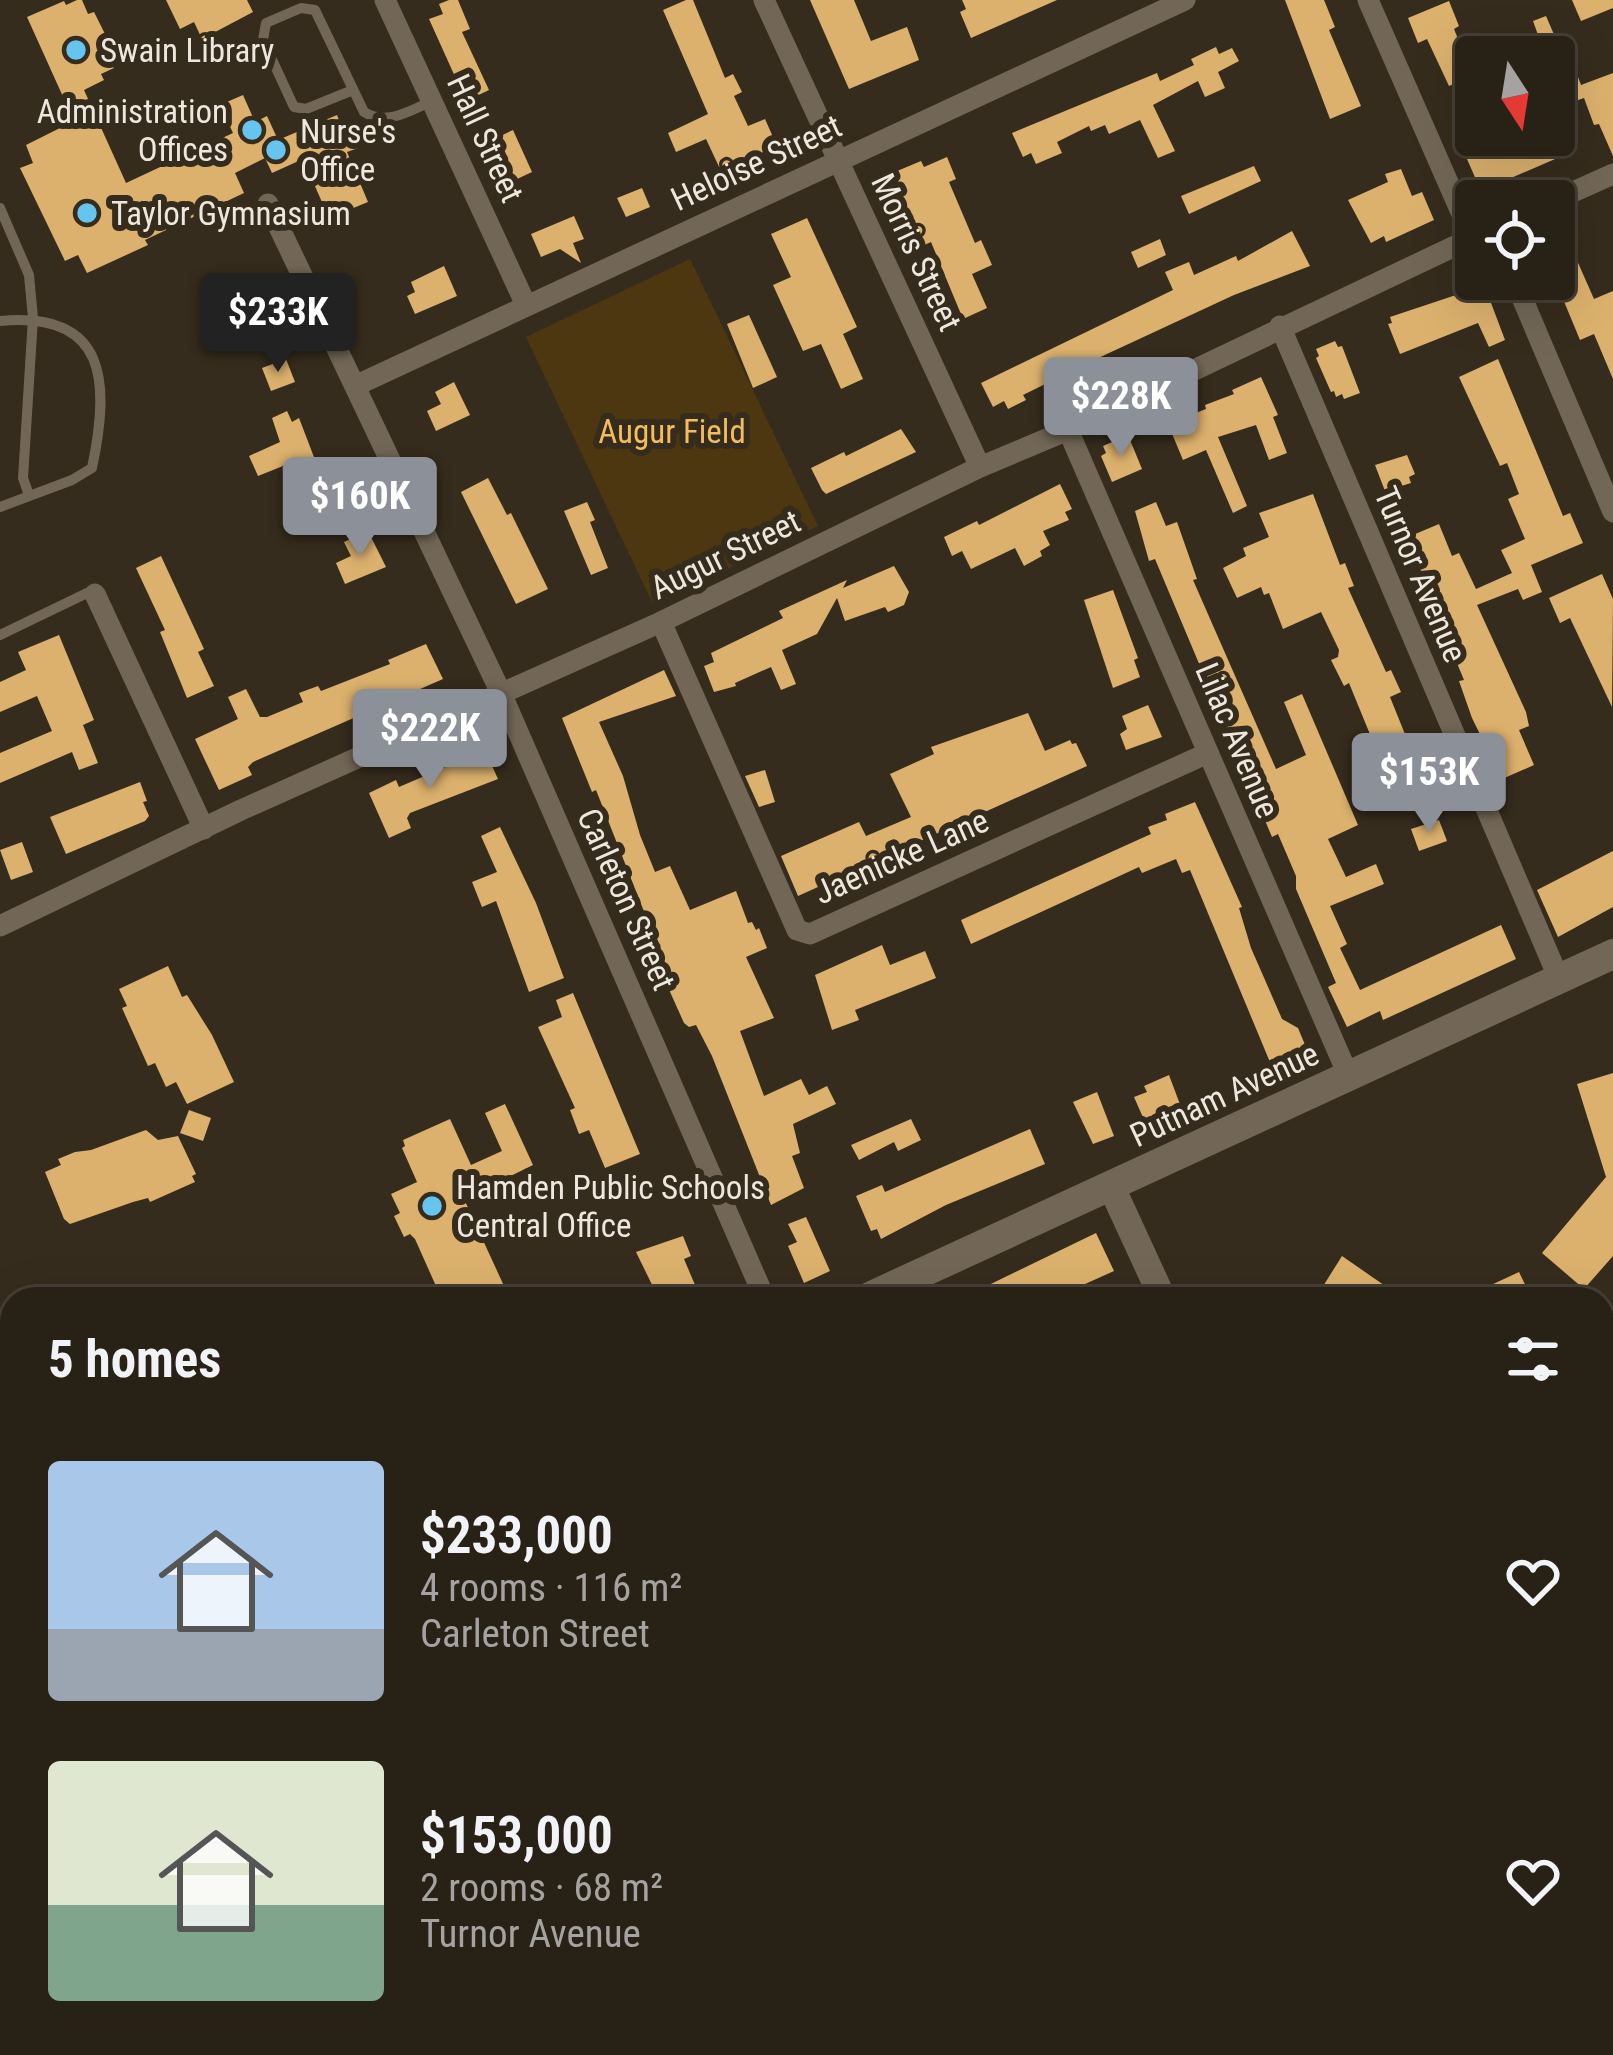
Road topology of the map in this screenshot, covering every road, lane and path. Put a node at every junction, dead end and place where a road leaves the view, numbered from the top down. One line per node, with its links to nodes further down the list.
1 (385, 0): 6 (street, Hall Street)
2 (764, 0): 7 (street, Morris Street)
3 (1185, 0): 7 (street, Heloise Street)
4 (1368, 0): 10 (street)
5 (352, 90): 5 (lane); 6 (lane)
6 (432, 101): 15 (street, Hall Street)
7 (838, 160): 15 (street, Heloise Street); 21 (street, Morris Street)
8 (1613, 174): 9 (street)
9 (1575, 191)
10 (1455, 194)
11 (268, 204): 19 (street, Carleton Street)
12 (0, 208): 16 (lane)
13 (1455, 245): 18 (street, Augur Street)
14 (1523, 300): 24 (street)
15 (526, 305): 19 (street, Heloise Street)
16 (33, 318): 17 (lane); 22 (lane); 22 (lane)
17 (0, 321)
18 (1280, 326): 20 (street, Augur Street); 33 (street, Turnor Avenue)
19 (356, 386): 28 (street, Carleton Street)
20 (1068, 430): 21 (street, Augur Street); 29 (street, Lilac Avenue)
21 (980, 467): 26 (street, Augur Street)
22 (29, 495): 23 (lane)
23 (0, 507)
24 (1613, 512)
25 (95, 594): 27 (lane); 30 (street)
26 (661, 622): 28 (street, Augur Street); 29 (street, Jaenicke Lane)
27 (0, 635)
28 (501, 693): 30 (street, Augur Street); 36 (street, Carleton Street)
29 (1208, 753): 34 (street, Lilac Avenue)
30 (204, 830): 31 (street, Augur Street)
31 (0, 926)
32 (1613, 955): 33 (main road, Putnam Avenue)
33 (1559, 980): 34 (main road, Putnam Avenue)
34 (1349, 1076): 35 (main road, Putnam Avenue)
35 (1111, 1186): 37 (main road, Putnam Avenue); 38 (street)
36 (760, 1287)
37 (891, 1287)
38 (1157, 1287)

